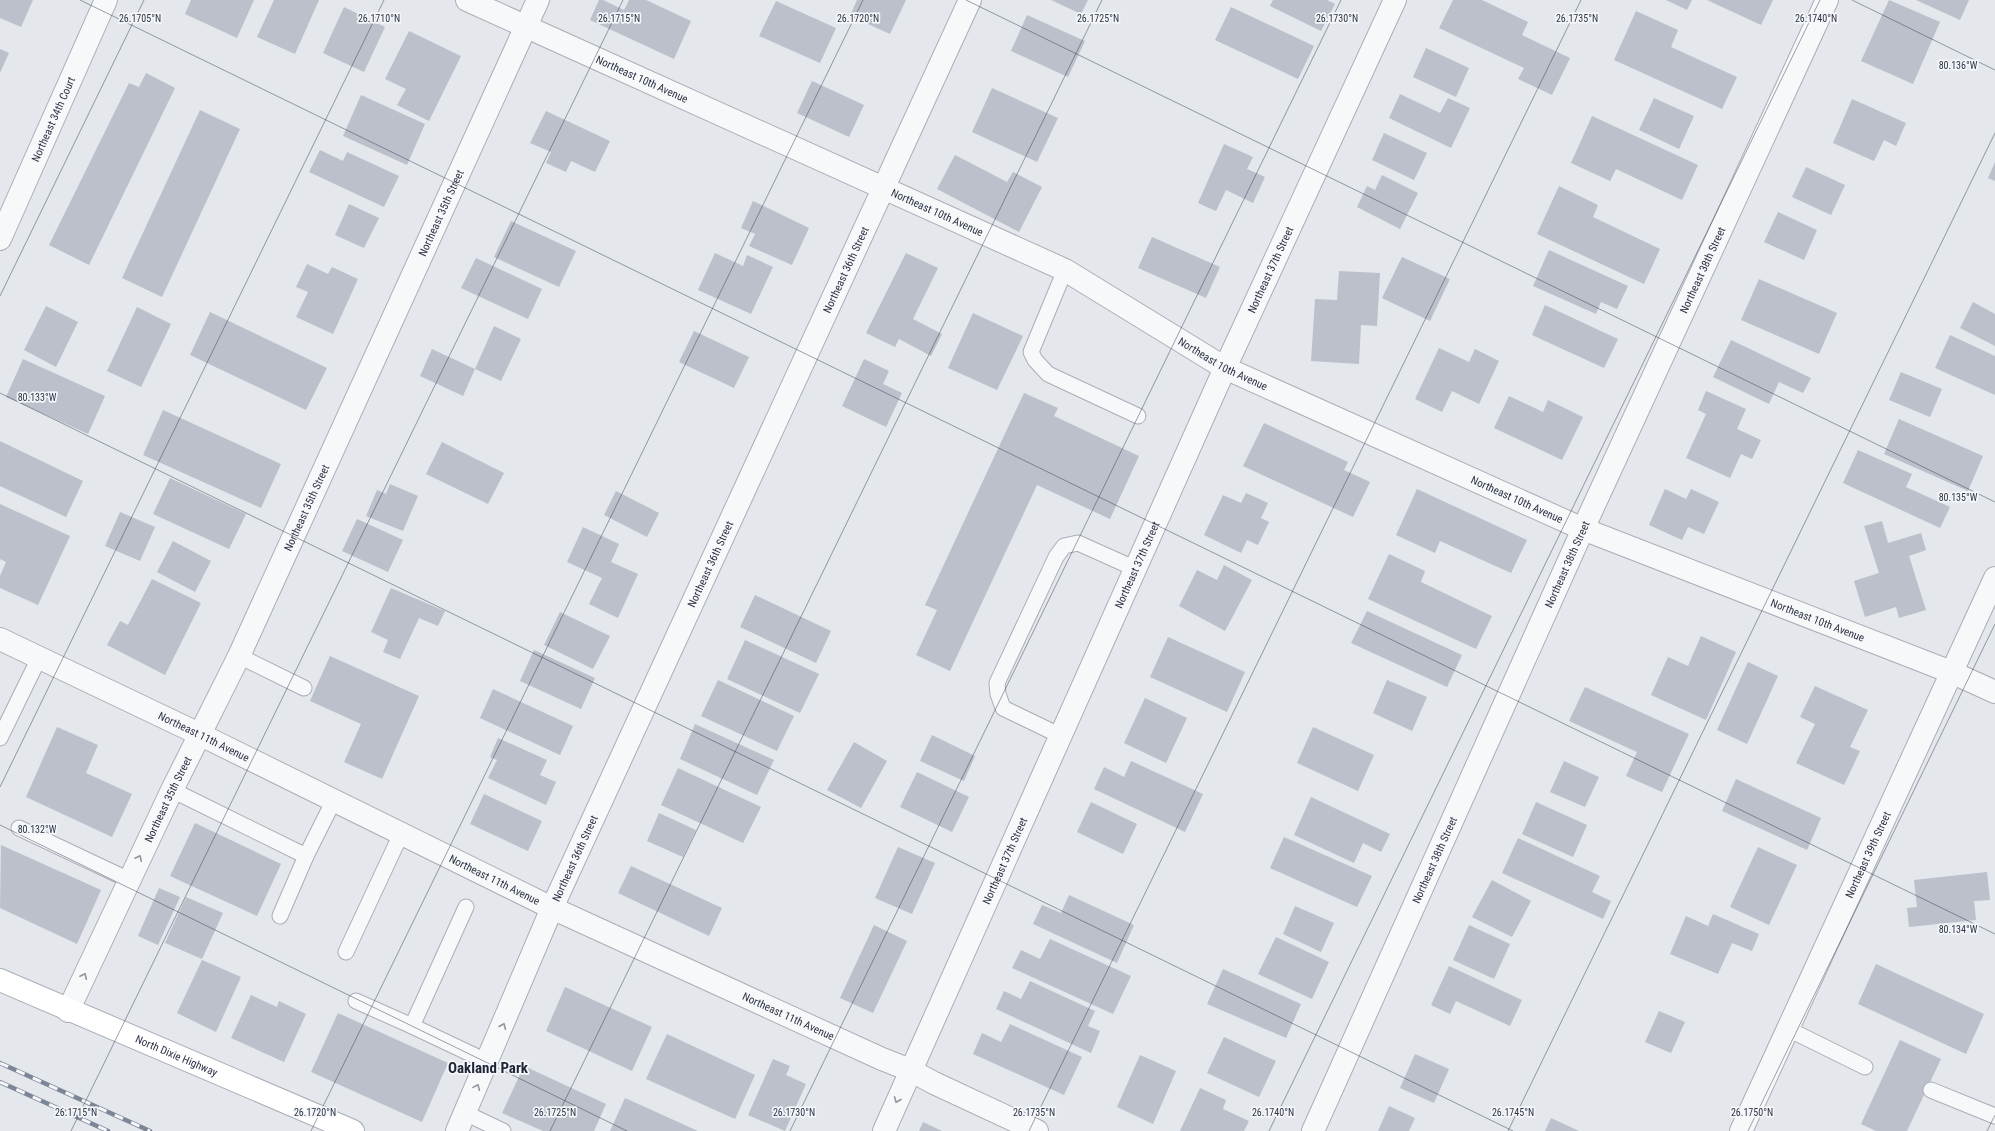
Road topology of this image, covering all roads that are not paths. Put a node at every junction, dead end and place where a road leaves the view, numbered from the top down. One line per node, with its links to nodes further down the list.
1 (106, 0): 9 (street, Northeast 34th Court)
2 (467, 0): 7 (street, Northeast 10th Avenue)
3 (538, 0): 7 (street, Northeast 35th Street)
4 (970, 0): 8 (street, Northeast 36th Street)
5 (1395, 0): 11 (street, Northeast 37th Street)
6 (1827, 0): 13 (street, Northeast 38th Street)
7 (526, 25): 8 (street, Northeast 10th Avenue); 17 (street, Northeast 35th Street)
8 (884, 188): 10 (street, Northeast 10th Avenue); 32 (street, Northeast 36th Street)
9 (0, 239)
10 (1065, 270): 11 (street, Northeast 10th Avenue); 12 (lane)
11 (1225, 368): 13 (street, Northeast 10th Avenue); 14 (street, Northeast 37th Street)
12 (1138, 416)
13 (1583, 529): 19 (street, Northeast 10th Avenue); 50 (street, Northeast 38th Street)
14 (1136, 569): 23 (street, Northeast 37th Street); 23 (lane)
15 (1995, 578): 19 (street, Northeast 39th Street)
16 (0, 639): 18 (street, Northeast 11th Avenue)
17 (239, 656): 20 (lane); 22 (street, Northeast 35th Street)
18 (39, 658): 22 (street, Northeast 11th Avenue); 24 (lane)
19 (1952, 672): 21 (street, Northeast 10th Avenue); 39 (street, Northeast 39th Street)
20 (304, 688)
21 (1995, 692)
22 (199, 734): 25 (street, Northeast 35th Street); 26 (street, Northeast 11th Avenue)
23 (1062, 736): 42 (street, Northeast 37th Street)
24 (0, 738)
25 (172, 790): 29 (lane); 30 (street, Northeast 35th Street, one-way to 25)
26 (334, 800): 28 (street, Northeast 11th Avenue); 29 (lane)
27 (19, 828): 30 (lane)
28 (401, 834): 32 (street, Northeast 11th Avenue); 34 (lane)
29 (306, 856): 33 (lane)
30 (129, 880): 37 (street, Northeast 35th Street, one-way to 30)
31 (466, 907): 38 (lane)
32 (552, 908): 40 (street, Northeast 36th Street, one-way to 32); 42 (street, Northeast 11th Avenue)
33 (280, 916)
34 (346, 952)
35 (0, 980): 37 (main road, North Dixie Highway)
36 (356, 1001): 38 (lane)
37 (68, 1011): 46 (main road, North Dixie Highway)
38 (412, 1026): 40 (lane)
39 (1788, 1029): 41 (lane); 51 (street, Northeast 39th Street)
40 (488, 1062): 45 (street, Northeast 36th Street, one-way to 40)
41 (1865, 1067)
42 (910, 1070): 48 (street, Northeast 37th Street, one-way to 48); 49 (street, Northeast 11th Avenue)
43 (1931, 1090): 44 (lane)
44 (1995, 1116)
45 (461, 1122): 47 (lane)
46 (353, 1131)
47 (502, 1131)
48 (884, 1131)
49 (1037, 1131)
50 (1313, 1131)
51 (1741, 1131)

